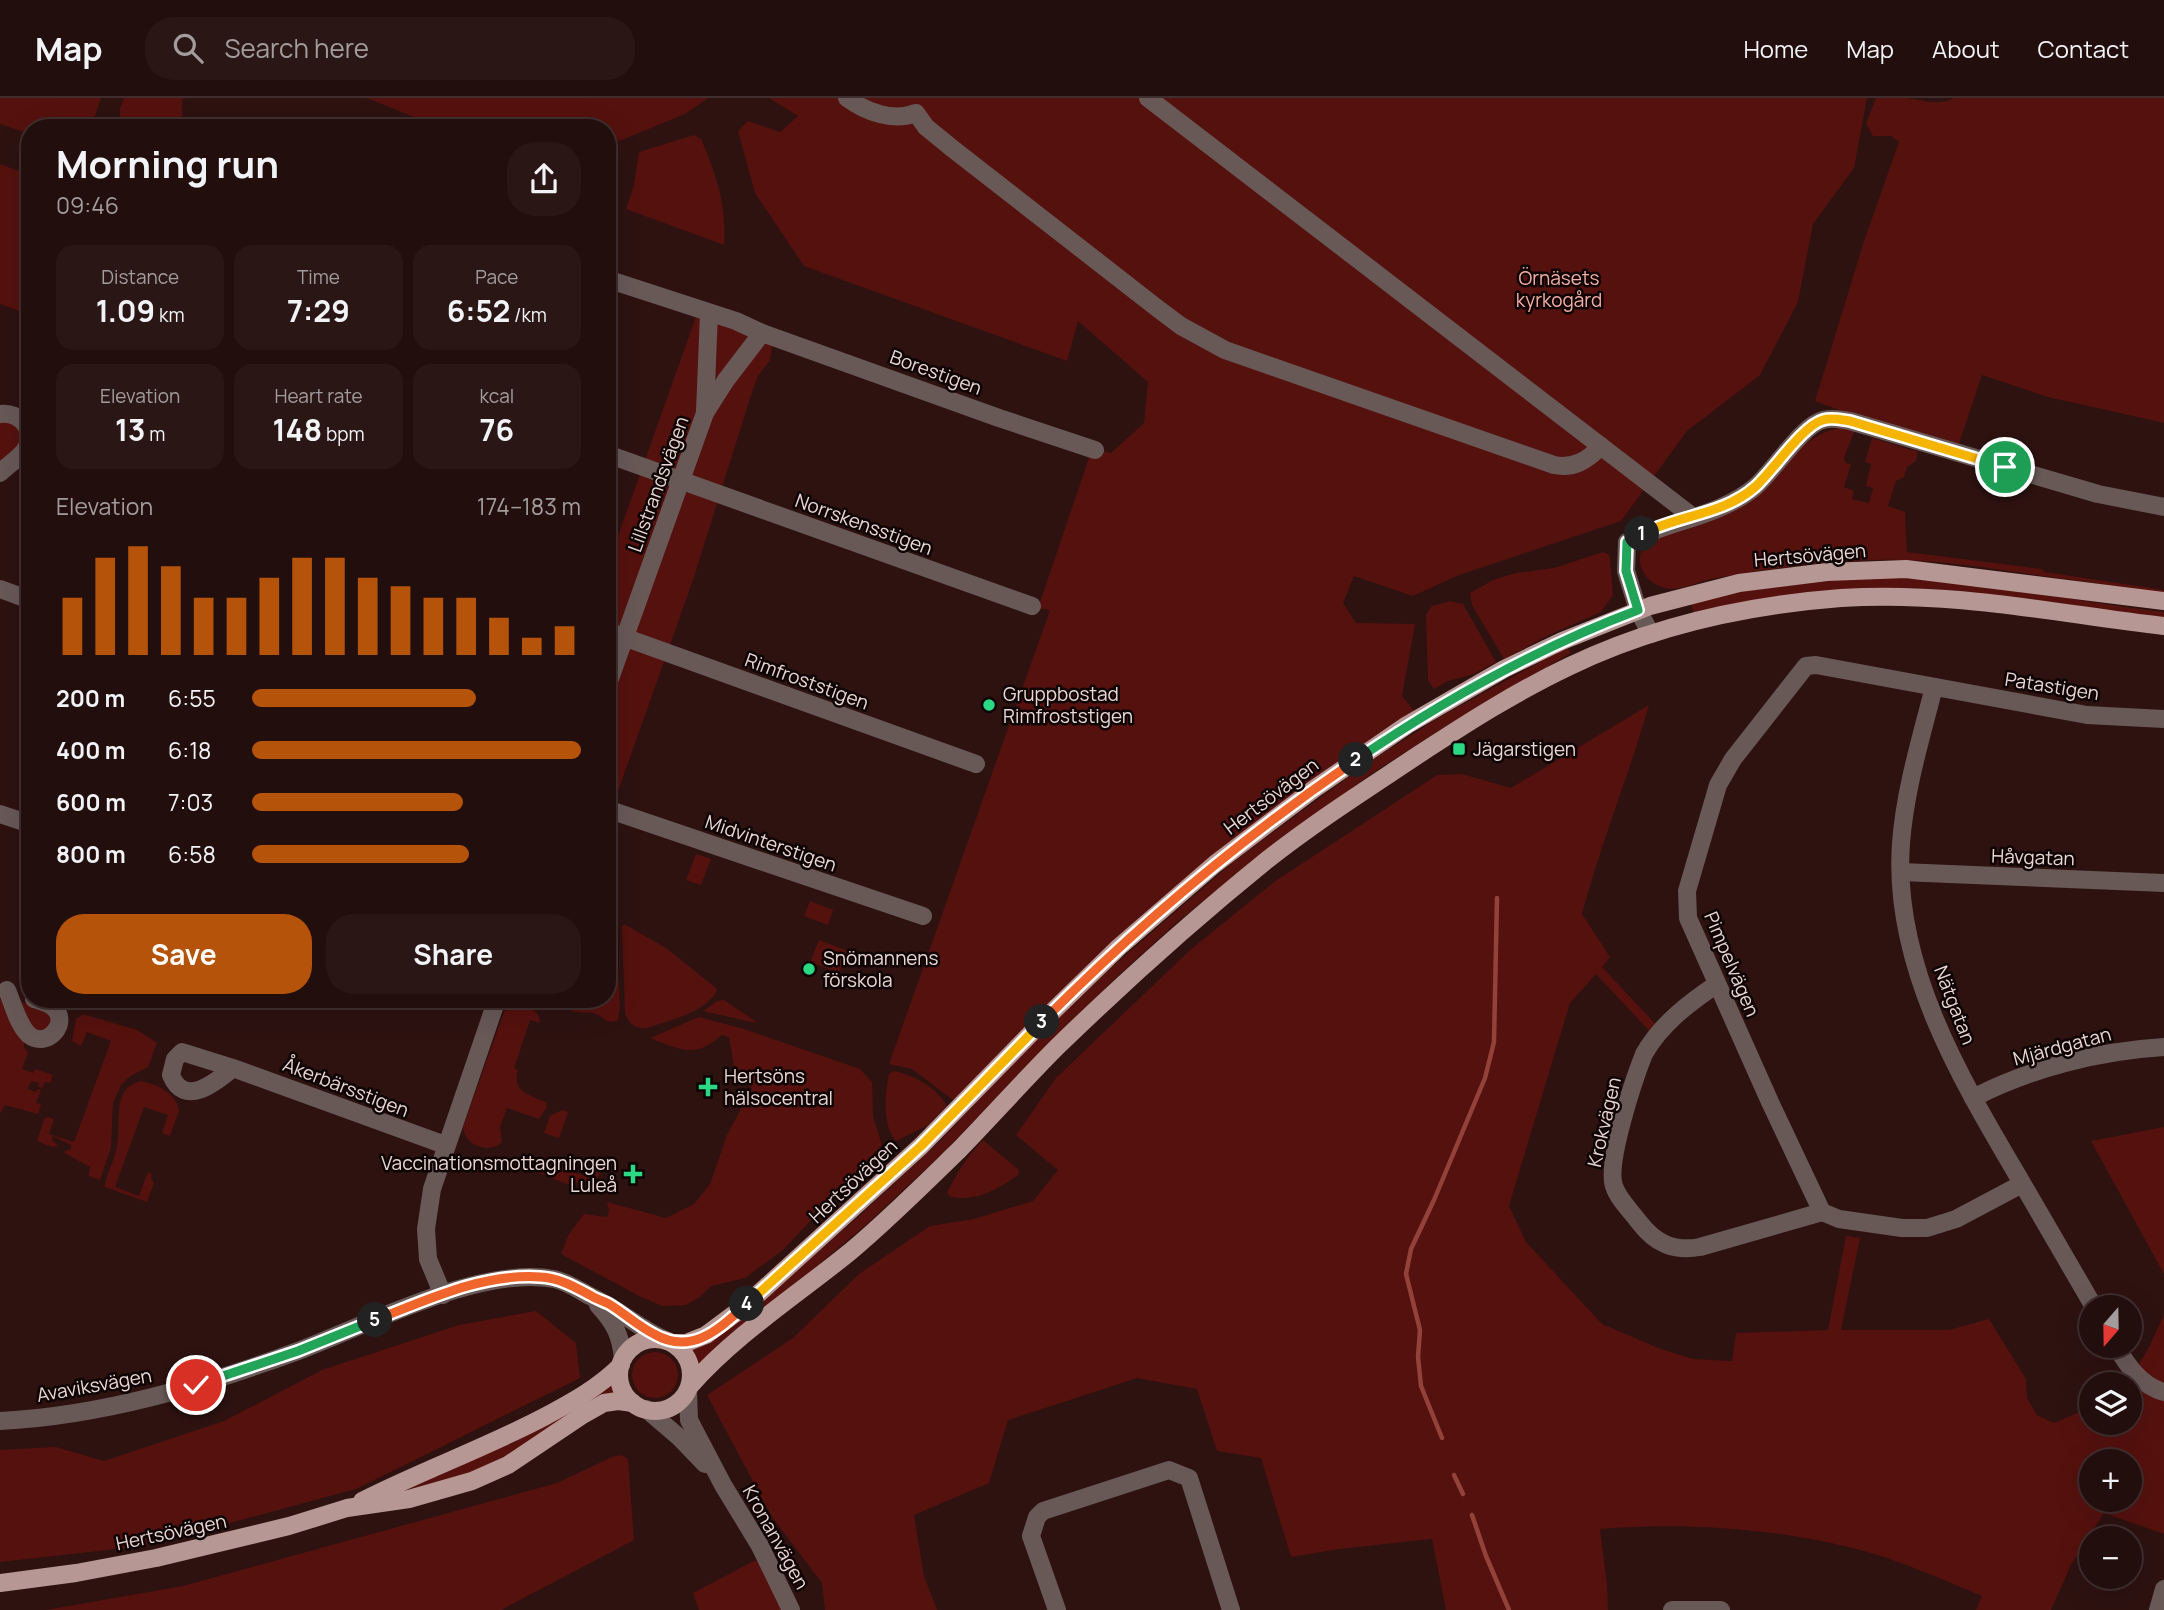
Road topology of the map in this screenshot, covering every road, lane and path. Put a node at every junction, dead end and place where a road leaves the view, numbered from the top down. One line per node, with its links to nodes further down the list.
1 (847, 98): 4 (street)
2 (928, 98): 4 (street)
3 (1148, 98): 11 (street)
4 (916, 113): 11 (street)
5 (616, 282): 6 (street)
6 (709, 313): 7 (street); 8 (street, Lillstrandsvägen)
7 (762, 333): 8 (street, Lillstrandsvägen); 12 (street, Borestigen)
8 (705, 413): 16 (street, Lillstrandsvägen)
9 (0, 414): 10 (street)
10 (21, 421)
11 (1601, 446): 18 (street)
12 (1095, 450)
13 (21, 454): 15 (street)
14 (616, 457): 16 (street, Norrskensstigen)
15 (0, 473)
16 (682, 479): 22 (street, Norrskensstigen); 27 (street, Lillstrandsvägen)
17 (2164, 507): 18 (street)
18 (1693, 517): 23 (street)
19 (0, 589): 20 (street)
20 (21, 597)
21 (2164, 601): 23 (main road, Hertsövägen)
22 (1032, 606)
23 (1638, 610): 26 (street); 52 (main road, Hertsövägen)
24 (2164, 626): 26 (main road)
25 (616, 634): 27 (street, Rimfroststigen)
26 (1651, 634): 55 (main road)
27 (625, 637): 28 (street, Lillstrandsvägen); 31 (street, Rimfroststigen)
28 (616, 662)
29 (1934, 687): 30 (street, Patastigen); 35 (street, Nätgatan); 38 (street, Pimpelvägen)
30 (2164, 719)
31 (976, 764)
32 (616, 812): 37 (street, Midvinterstigen)
33 (0, 814): 34 (street)
34 (21, 821)
35 (1901, 872): 36 (street, Håvgatan); 45 (street, Nätgatan)
36 (2164, 883)
37 (923, 916)
38 (1717, 984): 48 (street, Pimpelvägen); 48 (street, Krokvägen)
39 (4, 989): 40 (street); 41 (street)
40 (21, 995)
41 (55, 1008)
42 (494, 1008): 46 (street)
43 (2164, 1047): 45 (street, Mjärdgatan)
44 (233, 1068): 46 (street, Åkerbärsstigen)
45 (1973, 1098): 47 (street, Nätgatan)
46 (445, 1145): 49 (street)
47 (2022, 1184): 48 (street); 50 (street, Nätgatan)
48 (1822, 1212)
49 (443, 1295): 51 (street, Avaviksvägen); 58 (street, Avaviksvägen)
50 (2087, 1295)
51 (592, 1297): 52 (street, Avaviksvägen); 54 (street, Avaviksvägen)
52 (668, 1341): 54 (main road); 55 (main road)
53 (2124, 1358): 56 (street)
54 (622, 1362): 57 (main road); 60 (main road, Hertsövägen)
55 (689, 1389): 57 (main road); 59 (street, Kronanvägen)
56 (2164, 1392)
57 (640, 1406): 59 (street, Kronanvägen); 60 (main road, Hertsövägen)
58 (0, 1421)
59 (723, 1485): 63 (street, Kronanvägen)
60 (348, 1508): 61 (main road, Hertsövägen)
61 (0, 1583)
62 (2164, 1590): 68 (street)
63 (791, 1610)
64 (1057, 1610): 65 (street)
65 (1231, 1610)
66 (1672, 1610): 67 (street)
67 (1721, 1610)
68 (2158, 1610)

